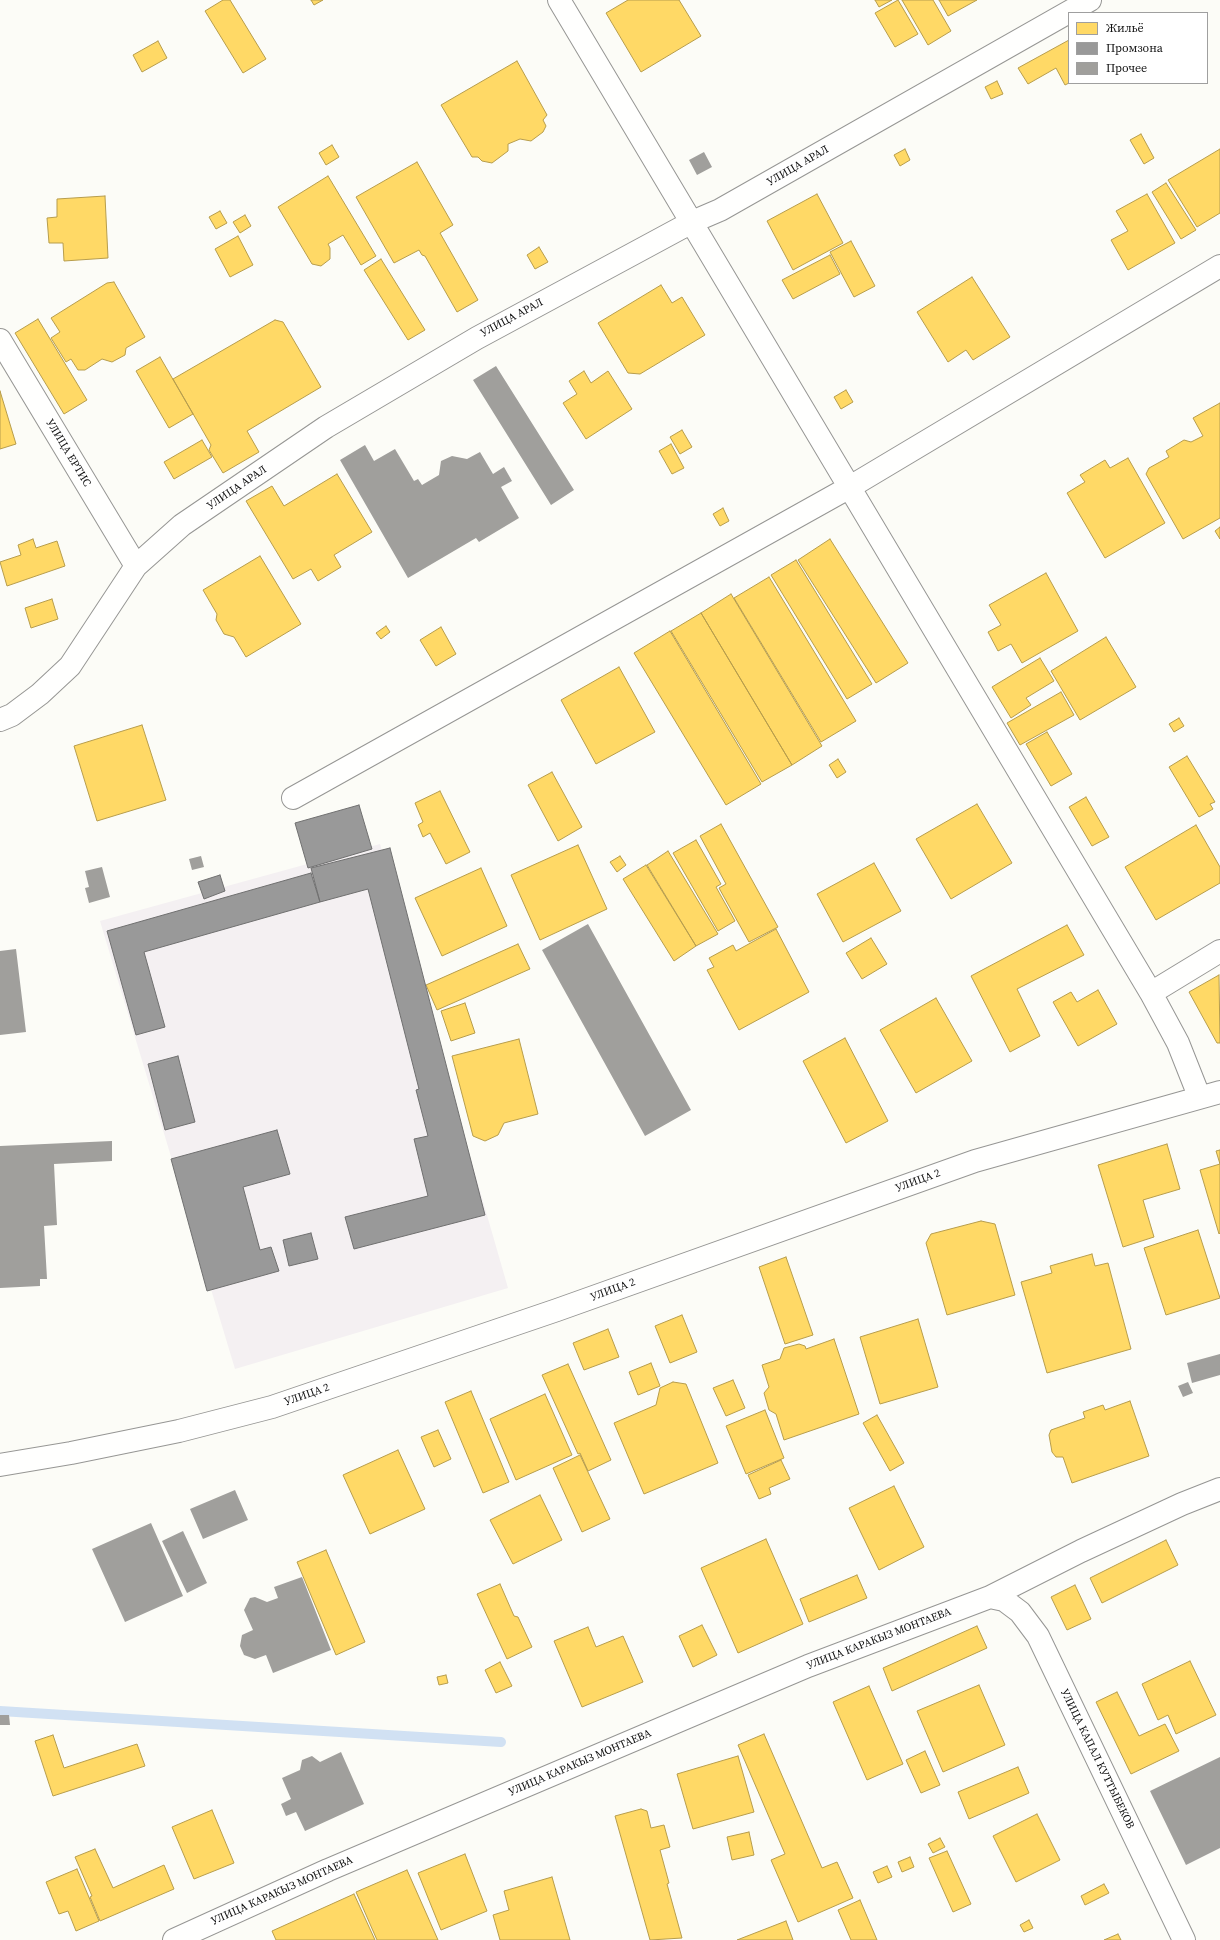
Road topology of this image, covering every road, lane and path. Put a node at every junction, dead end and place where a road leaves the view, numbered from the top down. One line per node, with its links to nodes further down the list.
1 (559, 0): 5 (street)
2 (1090, 0): 4 (street, УЛИЦА АРАЛ)
3 (1068, 12): 5 (street, УЛИЦА АРАЛ)
4 (1069, 12)
5 (692, 222): 8 (street); 9 (street, УЛИЦА АРАЛ)
6 (1220, 266): 8 (street)
7 (0, 340): 9 (street, УЛИЦА ЕРТИС)
8 (850, 487): 11 (street); 13 (street)
9 (136, 566): 10 (street, УЛИЦА АРАЛ)
10 (0, 720)
11 (293, 798)
12 (1220, 951): 13 (street)
13 (1151, 993): 14 (street)
14 (1210, 1094): 15 (street, УЛИЦА 2)
15 (0, 1465)
16 (1220, 1489): 17 (street, УЛИЦА КАРАКЫЗ МОНТАЕВА)
17 (990, 1597): 18 (street, УЛИЦА КАРАКЫЗ МОНТАЕВА); 19 (street, УЛИЦА КАПАЛ КУТТЫБЕКОВ)
18 (174, 1940)
19 (1184, 1940)

